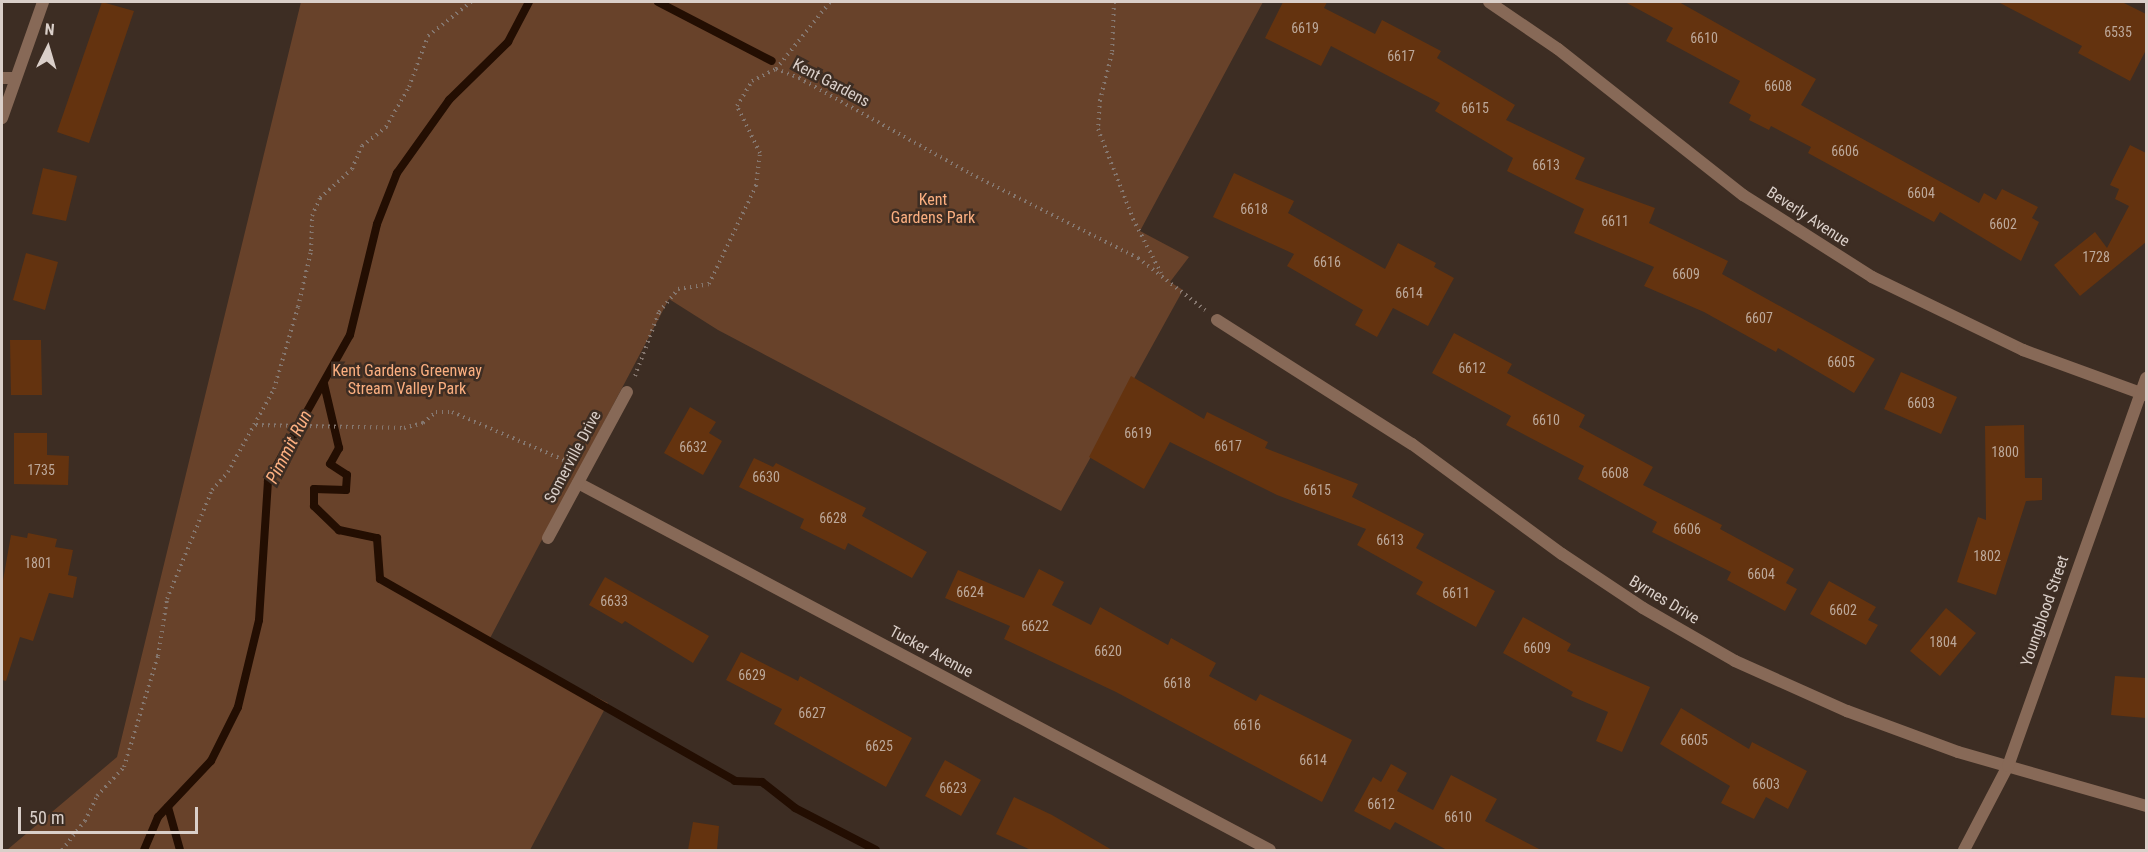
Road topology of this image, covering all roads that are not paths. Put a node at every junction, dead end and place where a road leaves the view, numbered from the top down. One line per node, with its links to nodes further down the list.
1 (43, 2): 4 (street)
2 (1490, 2): 9 (street, Beverly Avenue)
3 (2, 78): 4 (street)
4 (15, 78): 5 (street)
5 (2, 118)
6 (1217, 320): 12 (street, Byrnes Drive)
7 (2146, 378): 9 (street, Youngblood Street)
8 (627, 392): 10 (street, Somerville Drive)
9 (2142, 394): 12 (street, Youngblood Street)
10 (578, 483): 11 (street, Somerville Drive); 14 (street, Tucker Avenue)
11 (548, 538)
12 (2008, 766): 13 (street, Byrnes Drive); 15 (street, Youngblood Street)
13 (2146, 806)
14 (1270, 850)
15 (1964, 850)

